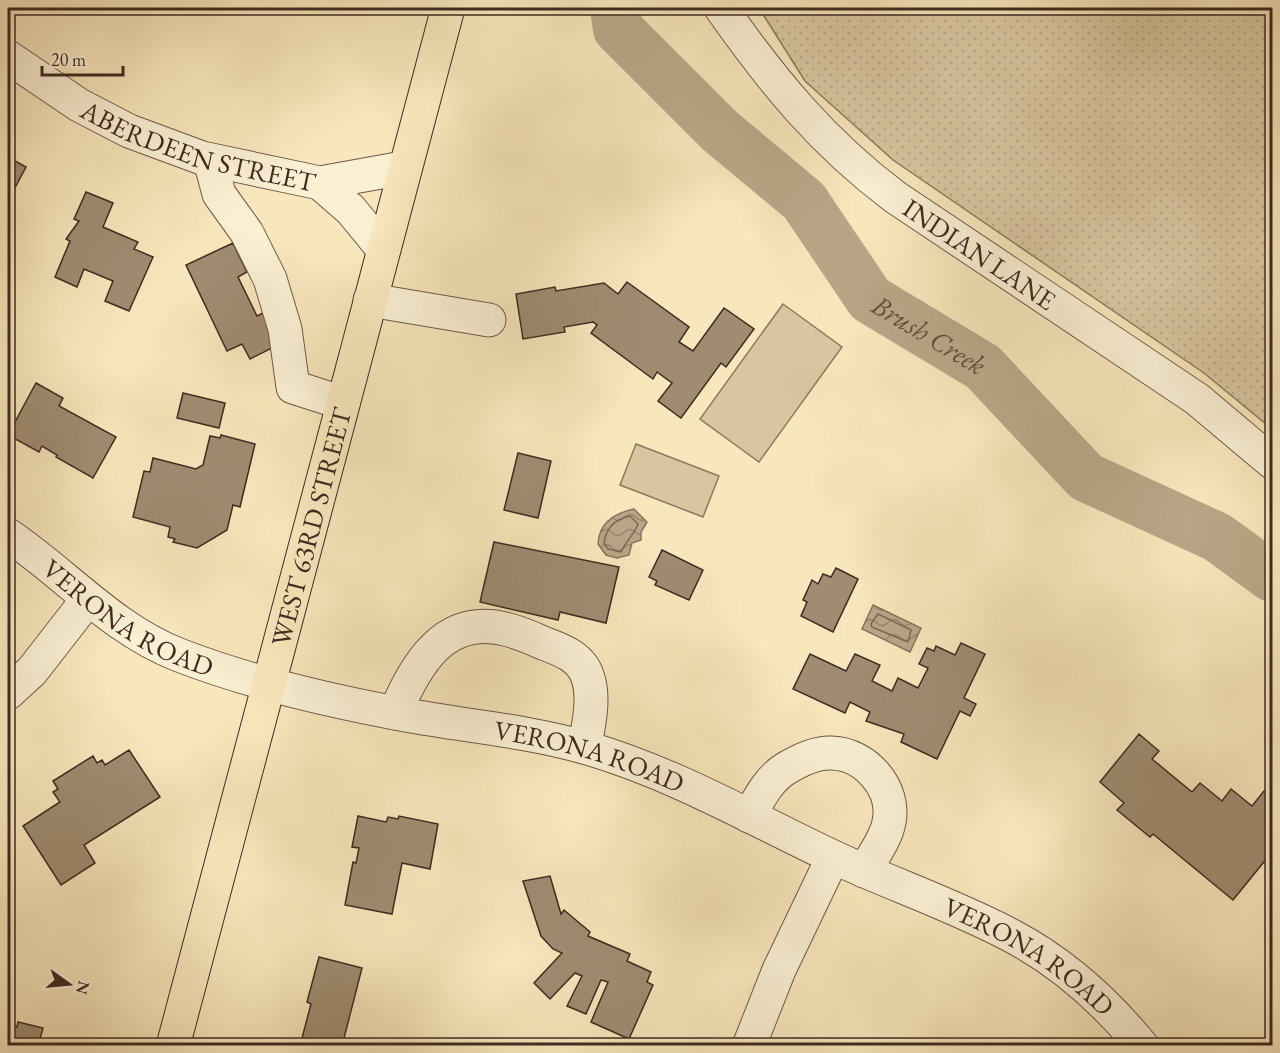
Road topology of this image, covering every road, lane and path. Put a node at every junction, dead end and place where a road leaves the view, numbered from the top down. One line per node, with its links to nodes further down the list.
1 (448, 8): 5 (main road, WEST 63RD STREET)
2 (721, 8): 11 (street, INDIAN LANE)
3 (8, 57): 4 (street, ABERDEEN STREET)
4 (210, 160): 6 (street, ABERDEEN STREET); 10 (street)
5 (403, 168): 6 (street, ABERDEEN STREET); 7 (main road, WEST 63RD STREET)
6 (320, 183): 7 (street)
7 (383, 249): 8 (main road, WEST 63RD STREET)
8 (370, 300): 9 (street); 10 (main road, WEST 63RD STREET)
9 (489, 320)
10 (343, 403): 14 (main road, WEST 63RD STREET)
11 (1272, 462)
12 (8, 535): 13 (street, VERONA ROAD)
13 (88, 599): 14 (street, VERONA ROAD); 15 (street)
14 (269, 682): 16 (street, VERONA ROAD); 21 (main road, WEST 63RD STREET)
15 (8, 693)
16 (395, 713): 17 (street, VERONA ROAD); 17 (street)
17 (585, 747): 18 (street, VERONA ROAD)
18 (749, 816): 19 (street, VERONA ROAD); 20 (street)
19 (833, 857): 20 (street, VERONA ROAD); 22 (street)
20 (864, 871): 23 (street, VERONA ROAD)
21 (172, 1046)
22 (749, 1046)
23 (1142, 1046)

